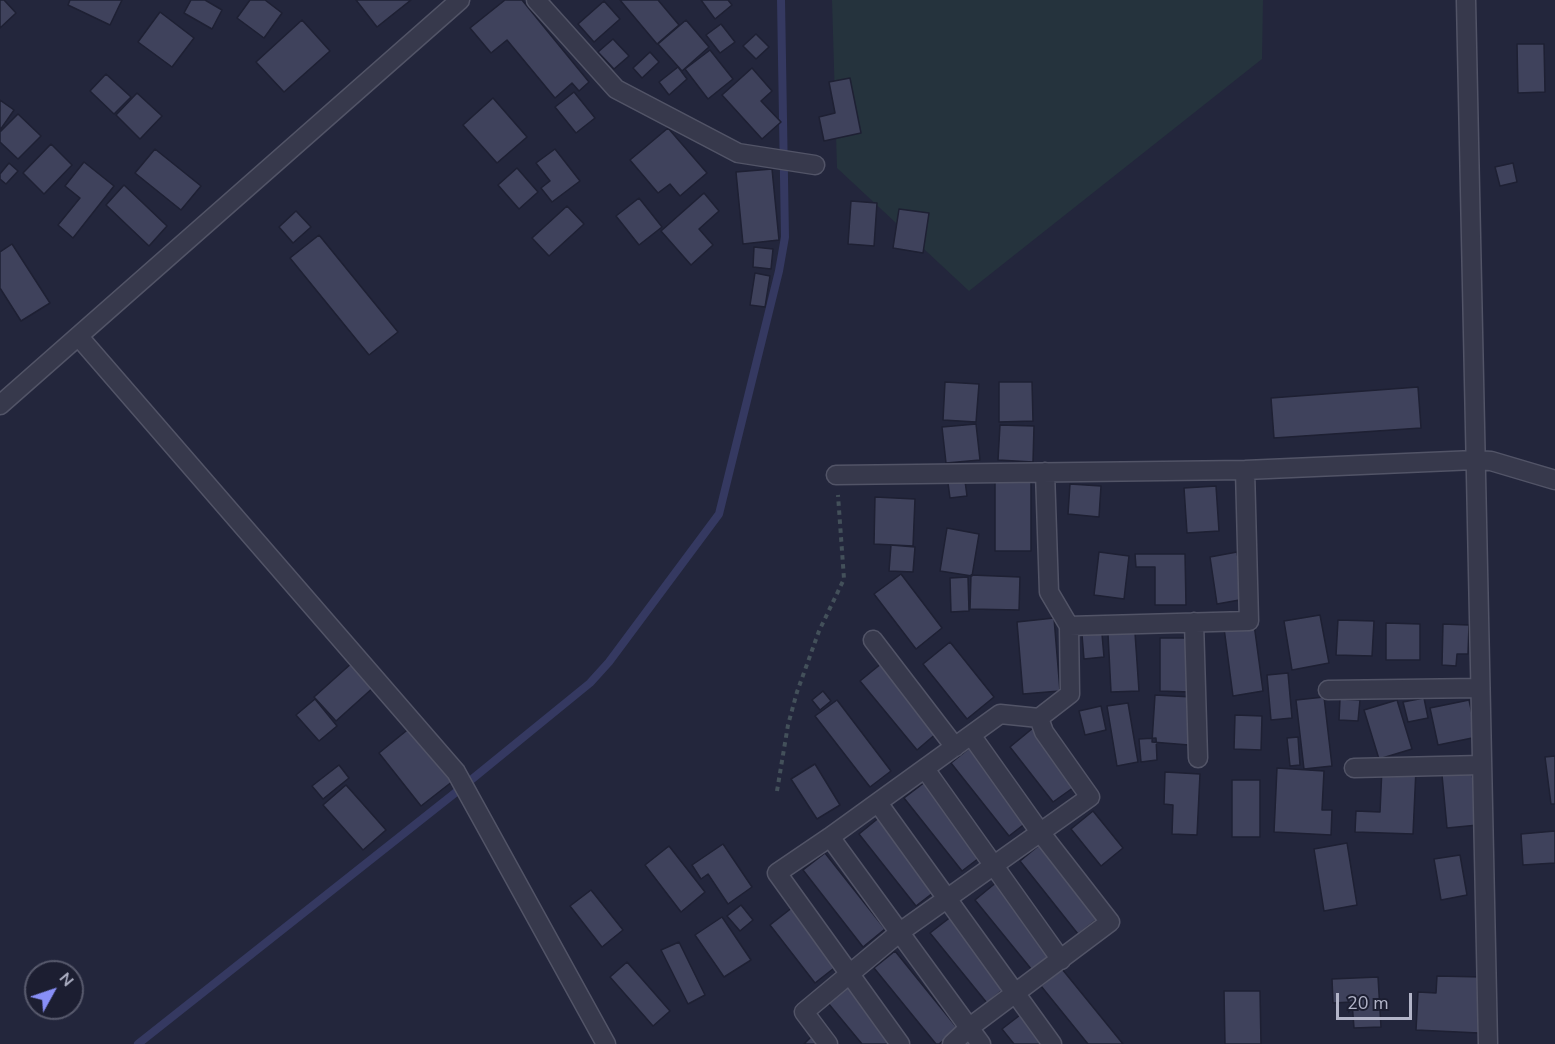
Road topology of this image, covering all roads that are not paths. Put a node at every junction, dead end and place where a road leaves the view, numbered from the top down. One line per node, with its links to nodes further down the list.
1 (460, 0): 5 (street)
2 (536, 0): 4 (street)
3 (1466, 0): 7 (street)
4 (815, 165)
5 (79, 336): 6 (street); 34 (street)
6 (0, 405)
7 (1475, 459): 8 (street); 11 (street); 15 (street)
8 (1245, 471): 9 (street); 12 (street)
9 (1045, 472): 10 (street); 13 (street)
10 (836, 476)
11 (1555, 480)
12 (1194, 622): 13 (street); 20 (street)
13 (1069, 626): 17 (street)
14 (873, 640): 19 (street)
15 (1479, 688): 16 (street); 21 (street)
16 (1328, 690)
17 (1039, 717): 18 (street); 25 (street)
18 (971, 735): 19 (street); 25 (street)
19 (955, 747): 23 (street)
20 (1198, 758)
21 (1482, 765): 22 (street); 40 (street)
22 (1354, 768)
23 (925, 769): 24 (street); 27 (street)
24 (878, 803): 26 (street); 28 (street)
25 (1041, 832): 27 (street); 30 (street)
26 (830, 837): 29 (street); 31 (street)
27 (994, 865): 28 (street); 30 (street)
28 (947, 898): 29 (street); 32 (street)
29 (900, 932): 31 (street); 33 (street)
30 (1061, 960): 32 (street)
31 (850, 975): 35 (street); 36 (street)
32 (1016, 993): 33 (street); 39 (street)
33 (970, 1027): 37 (street); 38 (street)
34 (606, 1044)
35 (828, 1044)
36 (900, 1044)
37 (952, 1044)
38 (981, 1044)
39 (1052, 1044)
40 (1488, 1044)

